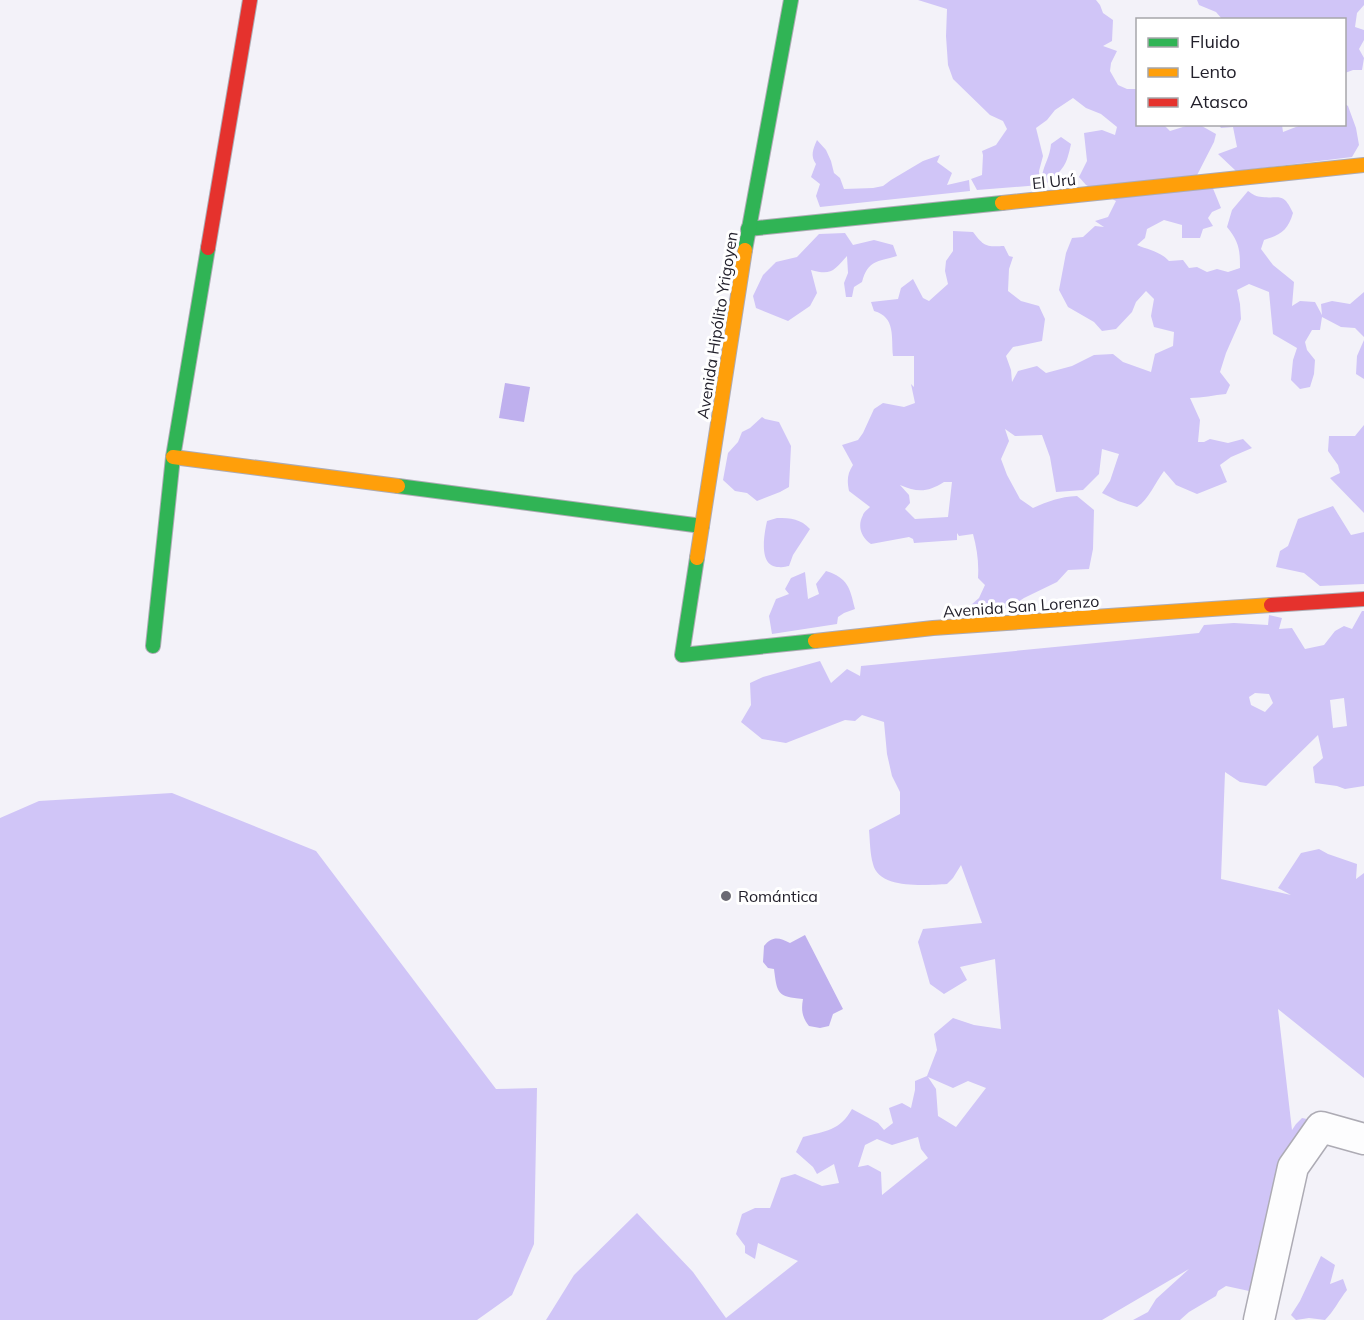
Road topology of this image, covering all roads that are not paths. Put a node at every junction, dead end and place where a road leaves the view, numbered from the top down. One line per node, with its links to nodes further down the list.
1 (250, 0): 5 (street)
2 (791, 0): 4 (street, Avenida Hipólito Yrigoyen)
3 (1364, 165): 4 (street, El Urú)
4 (748, 229): 6 (street, Avenida Hipólito Yrigoyen)
5 (173, 457): 6 (street); 8 (street)
6 (702, 526): 9 (street, Avenida Hipólito Yrigoyen)
7 (1364, 599): 9 (street, Avenida San Lorenzo)
8 (153, 646)
9 (681, 656)
10 (1364, 1139): 11 (street)
11 (1258, 1320)

